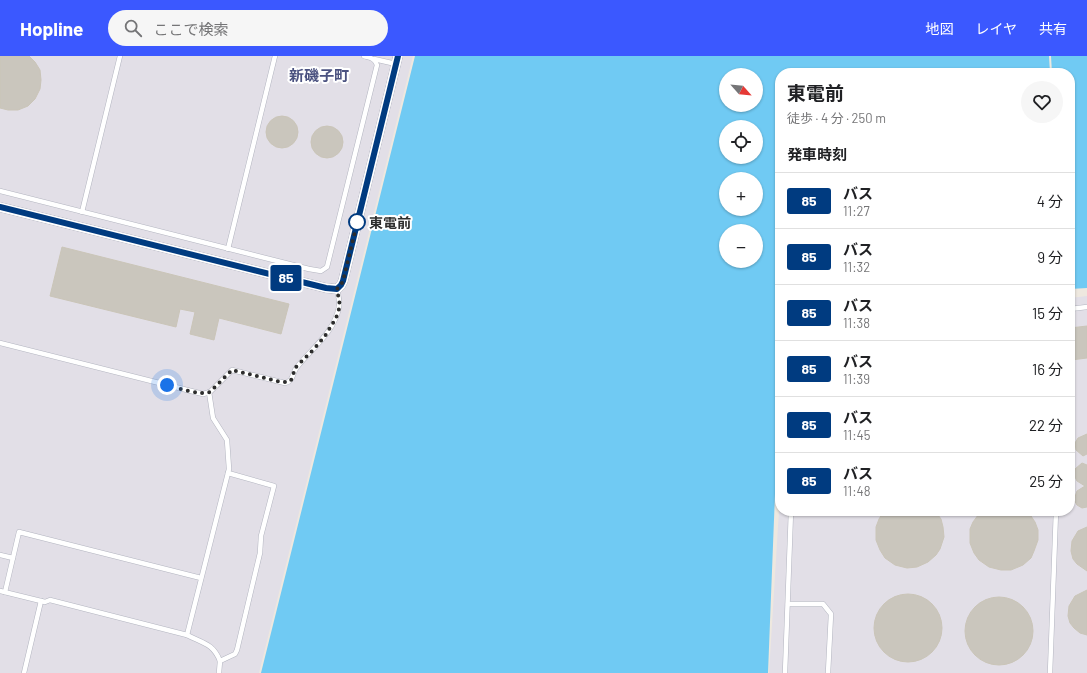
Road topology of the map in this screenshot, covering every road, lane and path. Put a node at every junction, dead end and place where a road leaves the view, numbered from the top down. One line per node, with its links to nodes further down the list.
1 (120, 56): 8 (lane)
2 (274, 56): 9 (lane)
3 (364, 56): 4 (lane)
4 (372, 58): 5 (lane); 9 (lane)
5 (397, 60): 10 (street)
6 (0, 191): 8 (lane)
7 (0, 207): 10 (street)
8 (82, 212): 9 (lane)
9 (228, 249)
10 (337, 289): 14 (lane)
11 (1087, 307): 12 (lane)
12 (1075, 308)
13 (0, 343): 14 (lane)
14 (209, 392): 15 (lane)
15 (228, 473): 20 (lane); 26 (lane)
16 (791, 516): 24 (lane)
17 (1056, 516): 31 (lane)
18 (0, 555): 19 (lane)
19 (13, 558): 20 (lane); 22 (lane)
20 (201, 578): 25 (lane)
21 (0, 591): 22 (lane)
22 (6, 592): 23 (lane)
23 (41, 601): 25 (lane); 27 (lane)
24 (788, 604): 29 (lane); 30 (lane)
25 (187, 635): 26 (lane)
26 (220, 661): 28 (lane)
27 (24, 673)
28 (218, 673)
29 (785, 673)
30 (828, 673)
31 (1050, 673)

